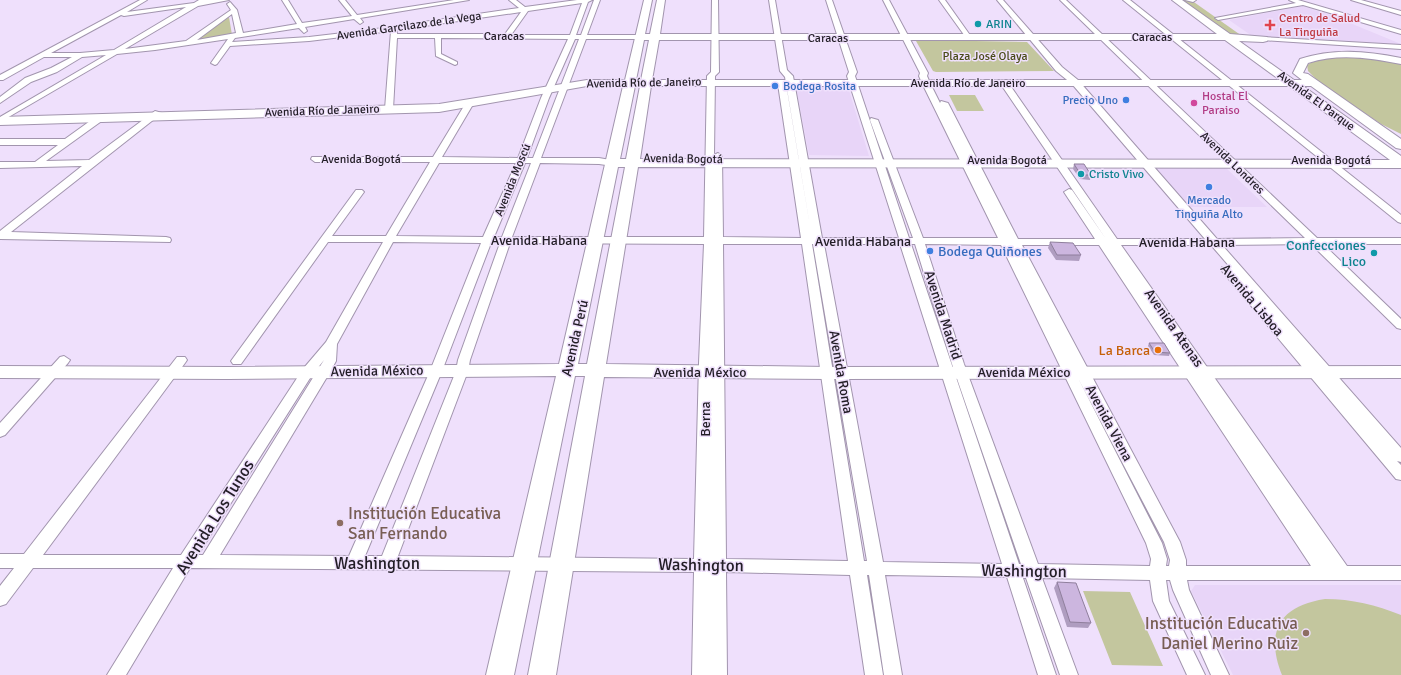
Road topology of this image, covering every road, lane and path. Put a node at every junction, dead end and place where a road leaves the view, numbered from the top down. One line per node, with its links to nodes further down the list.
1 (144, 0): 35 (street)
2 (227, 0): 27 (street); 31 (street)
3 (285, 0): 41 (street)
4 (342, 0): 36 (street)
5 (466, 0): 26 (street)
6 (512, 0): 32 (street)
7 (586, 0): 8 (street, Avenida Garcilazo de la Vega); 32 (street, Avenida Garcilazo de la Vega); 38 (street, Avenida Moscú)
8 (589, 0)
9 (597, 0): 39 (street, Avenida Moscú)
10 (648, 0): 51 (street, Avenida Perú)
11 (661, 0): 51 (street, Avenida Perú)
12 (716, 0): 52 (street)
13 (772, 0): 53 (street, Avenida Roma)
14 (829, 0): 54 (street, Avenida Madrid)
15 (886, 0): 55 (street, Avenida Viena)
16 (942, 0): 56 (street)
17 (1000, 0): 57 (street, Avenida Lisboa)
18 (1064, 0): 58 (street, Avenida Londres)
19 (1126, 0): 61 (street)
20 (1176, 0): 59 (street, Avenida El Parque)
21 (1188, 0): 22 (street)
22 (1192, 0): 40 (street)
23 (1292, 0): 28 (street)
24 (1320, 0): 28 (street)
25 (1354, 0): 34 (street)
26 (456, 1): 29 (street); 36 (street)
27 (202, 2): 35 (street); 70 (street)
28 (1303, 3): 30 (street); 40 (street)
29 (463, 7)
30 (1318, 8): 44 (street); 48 (street)
31 (234, 10): 45 (street); 65 (street)
32 (525, 10): 37 (street, Avenida Garcilazo de la Vega); 47 (street)
33 (468, 12): 37 (street)
34 (1401, 13)
35 (115, 15): 71 (street)
36 (356, 17): 41 (street); 42 (street)
37 (474, 17): 43 (street, Avenida Garcilazo de la Vega)
38 (579, 17): 39 (street); 49 (street, Avenida Moscú)
39 (590, 17): 50 (street, Avenida Moscú)
40 (1218, 18): 62 (street)
41 (301, 26): 45 (street); 60 (street)
42 (369, 32): 43 (street, Avenida Garcilazo de la Vega); 60 (street, Avenida Garcilazo de la Vega)
43 (394, 32): 46 (street, Caracas); 94 (street)
44 (1401, 32)
45 (236, 36): 65 (street); 66 (street)
46 (438, 36): 47 (street, Caracas); 78 (street)
47 (507, 36): 49 (street, Caracas)
48 (1387, 36)
49 (571, 37): 50 (street, Caracas); 75 (street, Avenida Moscú)
50 (582, 37): 51 (street, Caracas); 73 (street, Avenida Moscú)
51 (648, 37): 52 (street, Caracas); 86 (street, Avenida Perú)
52 (716, 37): 53 (street, Caracas); 82 (street)
53 (778, 37): 54 (street, Caracas); 83 (street, Avenida Roma)
54 (842, 38): 55 (street, Caracas); 84 (street, Avenida Madrid)
55 (906, 38): 56 (street, Caracas); 85 (street, Avenida Viena)
56 (969, 38): 57 (street, Caracas)
57 (1033, 38): 58 (street, Caracas); 80 (street, Avenida Lisboa)
58 (1103, 38): 61 (street, Caracas); 87 (street, Avenida Londres)
59 (1229, 38): 61 (street, Caracas); 62 (street, Caracas); 79 (street, Avenida El Parque)
60 (309, 39): 66 (street, Avenida Garcilazo de la Vega)
61 (1175, 39): 88 (street)
62 (1249, 39): 67 (street, Caracas)
63 (1394, 39): 64 (street)
64 (1401, 42)
65 (186, 43): 70 (street)
66 (228, 44): 77 (street)
67 (1263, 44): 68 (street)
68 (1335, 44): 69 (street); 74 (street)
69 (1401, 47)
70 (118, 52): 72 (street); 97 (street)
71 (40, 55): 72 (street); 81 (street)
72 (80, 55): 92 (street)
73 (576, 55): 75 (street); 89 (street, Avenida Moscú)
74 (1352, 55): 76 (street); 79 (street)
75 (565, 56): 91 (street, Avenida Moscú)
76 (1401, 61)
77 (215, 63)
78 (455, 63)
79 (1296, 74): 88 (street, Avenida Río de Janeiro); 100 (street, Avenida El Parque); 115 (street, Avenida El Parque)
80 (1066, 77): 85 (street, Avenida Río de Janeiro); 87 (street, Avenida Río de Janeiro); 90 (street, Avenida Río de Janeiro); 112 (street, Avenida Lisboa)
81 (0, 78)
82 (715, 78): 83 (street, Avenida Río de Janeiro); 86 (street, Avenida Río de Janeiro); 107 (street, Berna)
83 (785, 78): 84 (street, Avenida Río de Janeiro); 108 (street, Avenida Roma)
84 (855, 78): 85 (street, Avenida Río de Janeiro); 109 (street, Avenida Madrid)
85 (927, 78): 90 (street, Avenida Río de Janeiro); 110 (street, Avenida Viena)
86 (639, 79): 89 (street, Avenida Río de Janeiro); 103 (street, Avenida Perú); 106 (street, Avenida Perú)
87 (1145, 79): 88 (street, Avenida Río de Janeiro); 113 (street, Avenida Londres)
88 (1226, 79): 114 (street)
89 (565, 82): 91 (street, Avenida Río de Janeiro); 105 (street, Avenida Moscú)
90 (1000, 83): 111 (street, Avenida Atenas)
91 (550, 87): 93 (street, Avenida Río de Janeiro); 104 (street, Avenida Moscú)
92 (0, 101)
93 (470, 102): 94 (street, Avenida Río de Janeiro); 102 (street)
94 (389, 107): 95 (street, Avenida Río de Janeiro)
95 (155, 115): 96 (street, Avenida Río de Janeiro); 97 (street, Avenida Río de Janeiro); 116 (street)
96 (100, 118): 97 (street, Avenida Río de Janeiro); 99 (street)
97 (1, 119)
98 (0, 142): 99 (street)
99 (66, 142): 117 (street)
100 (1401, 145)
101 (315, 159): 102 (street, Avenida Bogotá)
102 (437, 160): 104 (street, Avenida Bogotá); 125 (street)
103 (633, 160): 106 (street, Avenida Bogotá); 107 (street, Avenida Bogotá); 129 (street, Avenida Perú)
104 (522, 161): 105 (street, Avenida Bogotá); 126 (street, Avenida Moscú)
105 (536, 161): 106 (street, Avenida Bogotá); 127 (street, Avenida Moscú)
106 (609, 161): 128 (street, Avenida Perú)
107 (714, 162): 108 (street, Avenida Bogotá); 130 (street, Berna)
108 (799, 162): 109 (street, Avenida Bogotá); 132 (street, Avenida Roma)
109 (884, 162): 110 (street, Avenida Bogotá); 133 (street, Avenida Madrid); 134 (street, Avenida Madrid)
110 (970, 162): 111 (street, Avenida Bogotá); 135 (street, Avenida Viena)
111 (1054, 162): 112 (street, Avenida Bogotá); 137 (street, Avenida Atenas)
112 (1140, 162): 113 (street, Avenida Bogotá); 138 (street, Avenida Lisboa)
113 (1231, 162): 114 (street, Avenida Bogotá); 131 (street, Avenida Londres)
114 (1328, 162): 115 (street, Avenida Bogotá); 121 (street)
115 (1400, 162)
116 (91, 163): 117 (street); 122 (street)
117 (37, 164): 118 (street)
118 (5, 165): 119 (street)
119 (0, 171)
120 (359, 192): 123 (street)
121 (1401, 220)
122 (0, 235): 124 (street)
123 (326, 239): 125 (street, Avenida Habana); 141 (street)
124 (166, 240)
125 (389, 240): 126 (street, Avenida Habana); 142 (street)
126 (487, 240): 127 (street, Avenida Habana); 144 (street, Avenida Moscú)
127 (506, 240): 128 (street, Avenida Habana); 145 (street, Avenida Moscú)
128 (596, 240): 129 (street, Avenida Habana); 148 (street, Avenida Perú)
129 (618, 240): 130 (street, Avenida Habana); 149 (street, Avenida Perú)
130 (714, 240): 132 (street, Avenida Habana); 150 (street, Berna)
131 (1313, 240): 136 (street, Avenida Habana); 138 (street, Avenida Habana); 139 (street, Avenida Londres)
132 (813, 241): 133 (street, Avenida Habana); 154 (street, Avenida Roma)
133 (906, 241): 134 (street, Avenida Habana); 155 (street, Avenida Madrid)
134 (919, 241): 135 (street, Avenida Habana); 155 (street, Avenida Madrid)
135 (1009, 241): 137 (street, Avenida Habana); 151 (street, Avenida Viena)
136 (1401, 241)
137 (1110, 242): 138 (street, Avenida Habana); 152 (street, Avenida Atenas)
138 (1209, 242): 153 (street, Avenida Lisboa)
139 (1401, 325)
140 (0, 360): 146 (street, Avenida México)
141 (237, 361): 142 (street, Avenida México); 147 (street, Avenida México)
142 (322, 362): 144 (street, Avenida México); 147 (street, Avenida México); 163 (street, Avenida Los Tunos); 164 (street, Avenida Los Tunos)
143 (1401, 362): 153 (street, Avenida México)
144 (438, 365): 145 (street, Avenida México); 165 (street, Avenida Moscú)
145 (463, 365): 148 (street, Avenida México); 166 (street, Avenida Moscú)
146 (59, 366): 147 (street, Avenida México); 156 (street, Avenida México); 158 (street)
147 (177, 366): 162 (street)
148 (568, 366): 149 (street, Avenida México); 168 (street, Avenida Perú)
149 (598, 367): 150 (street, Avenida México); 167 (street, Avenida Perú)
150 (711, 367): 154 (street, Avenida México); 169 (street, Berna)
151 (1073, 367): 152 (street, Avenida México); 155 (street, Avenida México); 174 (street, Avenida Viena); 175 (street, Avenida Viena)
152 (1194, 367): 153 (street, Avenida México); 177 (street, Avenida Atenas); 178 (street, Avenida Atenas)
153 (1316, 367): 157 (street, Avenida México); 159 (street, Avenida Lisboa); 160 (street, Avenida Lisboa)
154 (834, 368): 155 (street, Avenida México); 170 (street, Avenida Roma); 171 (street, Avenida Roma)
155 (953, 368): 172 (street, Avenida Madrid); 173 (street, Avenida Madrid)
156 (0, 372)
157 (1401, 372)
158 (0, 432)
159 (1401, 457)
160 (1401, 475)
161 (0, 561): 162 (street, Washington)
162 (29, 561): 163 (street, Washington); 179 (street)
163 (186, 561): 164 (street, Washington); 180 (street, Avenida Los Tunos)
164 (207, 562): 165 (street, Washington)
165 (354, 563): 166 (street, Washington)
166 (387, 563): 168 (street, Washington)
167 (561, 563): 168 (street, Washington); 169 (street, Washington); 182 (street, Avenida Perú)
168 (524, 564): 181 (street, Avenida Perú)
169 (711, 565): 170 (street, Washington); 183 (street, Berna); 184 (street, Berna)
170 (858, 569): 171 (street, Washington); 185 (street, Avenida Roma)
171 (876, 569): 172 (street, Washington); 186 (street, Avenida Roma)
172 (1012, 570): 173 (street, Washington); 187 (street, Avenida Madrid)
173 (1032, 571): 174 (street, Washington); 188 (street, Avenida Madrid)
174 (1157, 573): 175 (street, Washington); 189 (street, Avenida Viena)
175 (1177, 573): 177 (street, Washington); 190 (street, Avenida Viena)
176 (1401, 573): 178 (street, Washington)
177 (1326, 574): 178 (street, Washington)
178 (1343, 574)
179 (0, 599)
180 (116, 675)
181 (500, 675)
182 (542, 675)
183 (701, 675)
184 (718, 675)
185 (874, 675)
186 (893, 675)
187 (1047, 675)
188 (1069, 675)
189 (1196, 675)
190 (1220, 675)

